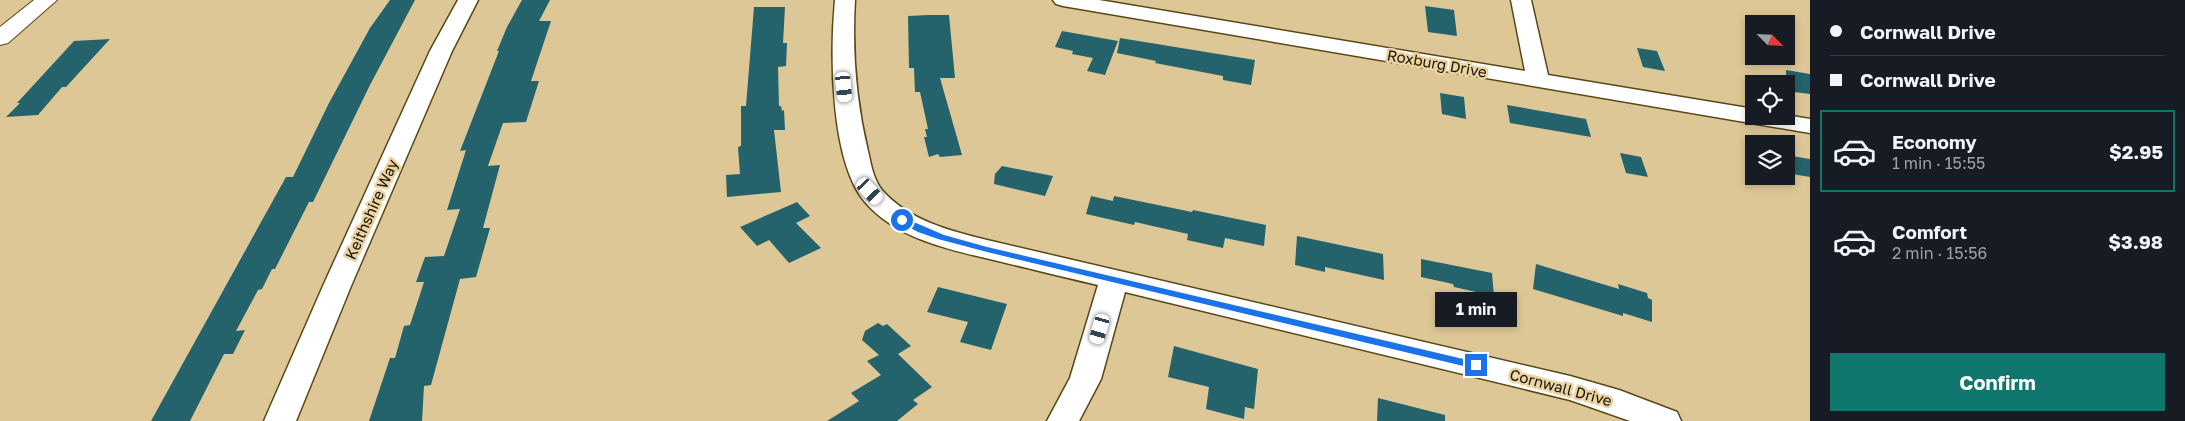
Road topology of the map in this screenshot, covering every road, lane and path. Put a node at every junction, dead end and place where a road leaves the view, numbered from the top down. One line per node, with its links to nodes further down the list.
1 (47, 0): 6 (main road)
2 (468, 0): 10 (street, Keithshire Way)
3 (845, 0): 9 (street, Cornwall Drive)
4 (1063, 0): 7 (street, Roxburg Drive)
5 (1521, 0): 7 (street)
6 (0, 38)
7 (1538, 80): 8 (street, Roxburg Drive)
8 (1810, 126)
9 (1114, 279): 11 (street); 12 (street, Cornwall Drive)
10 (280, 421)
11 (1063, 421)
12 (1665, 421)

